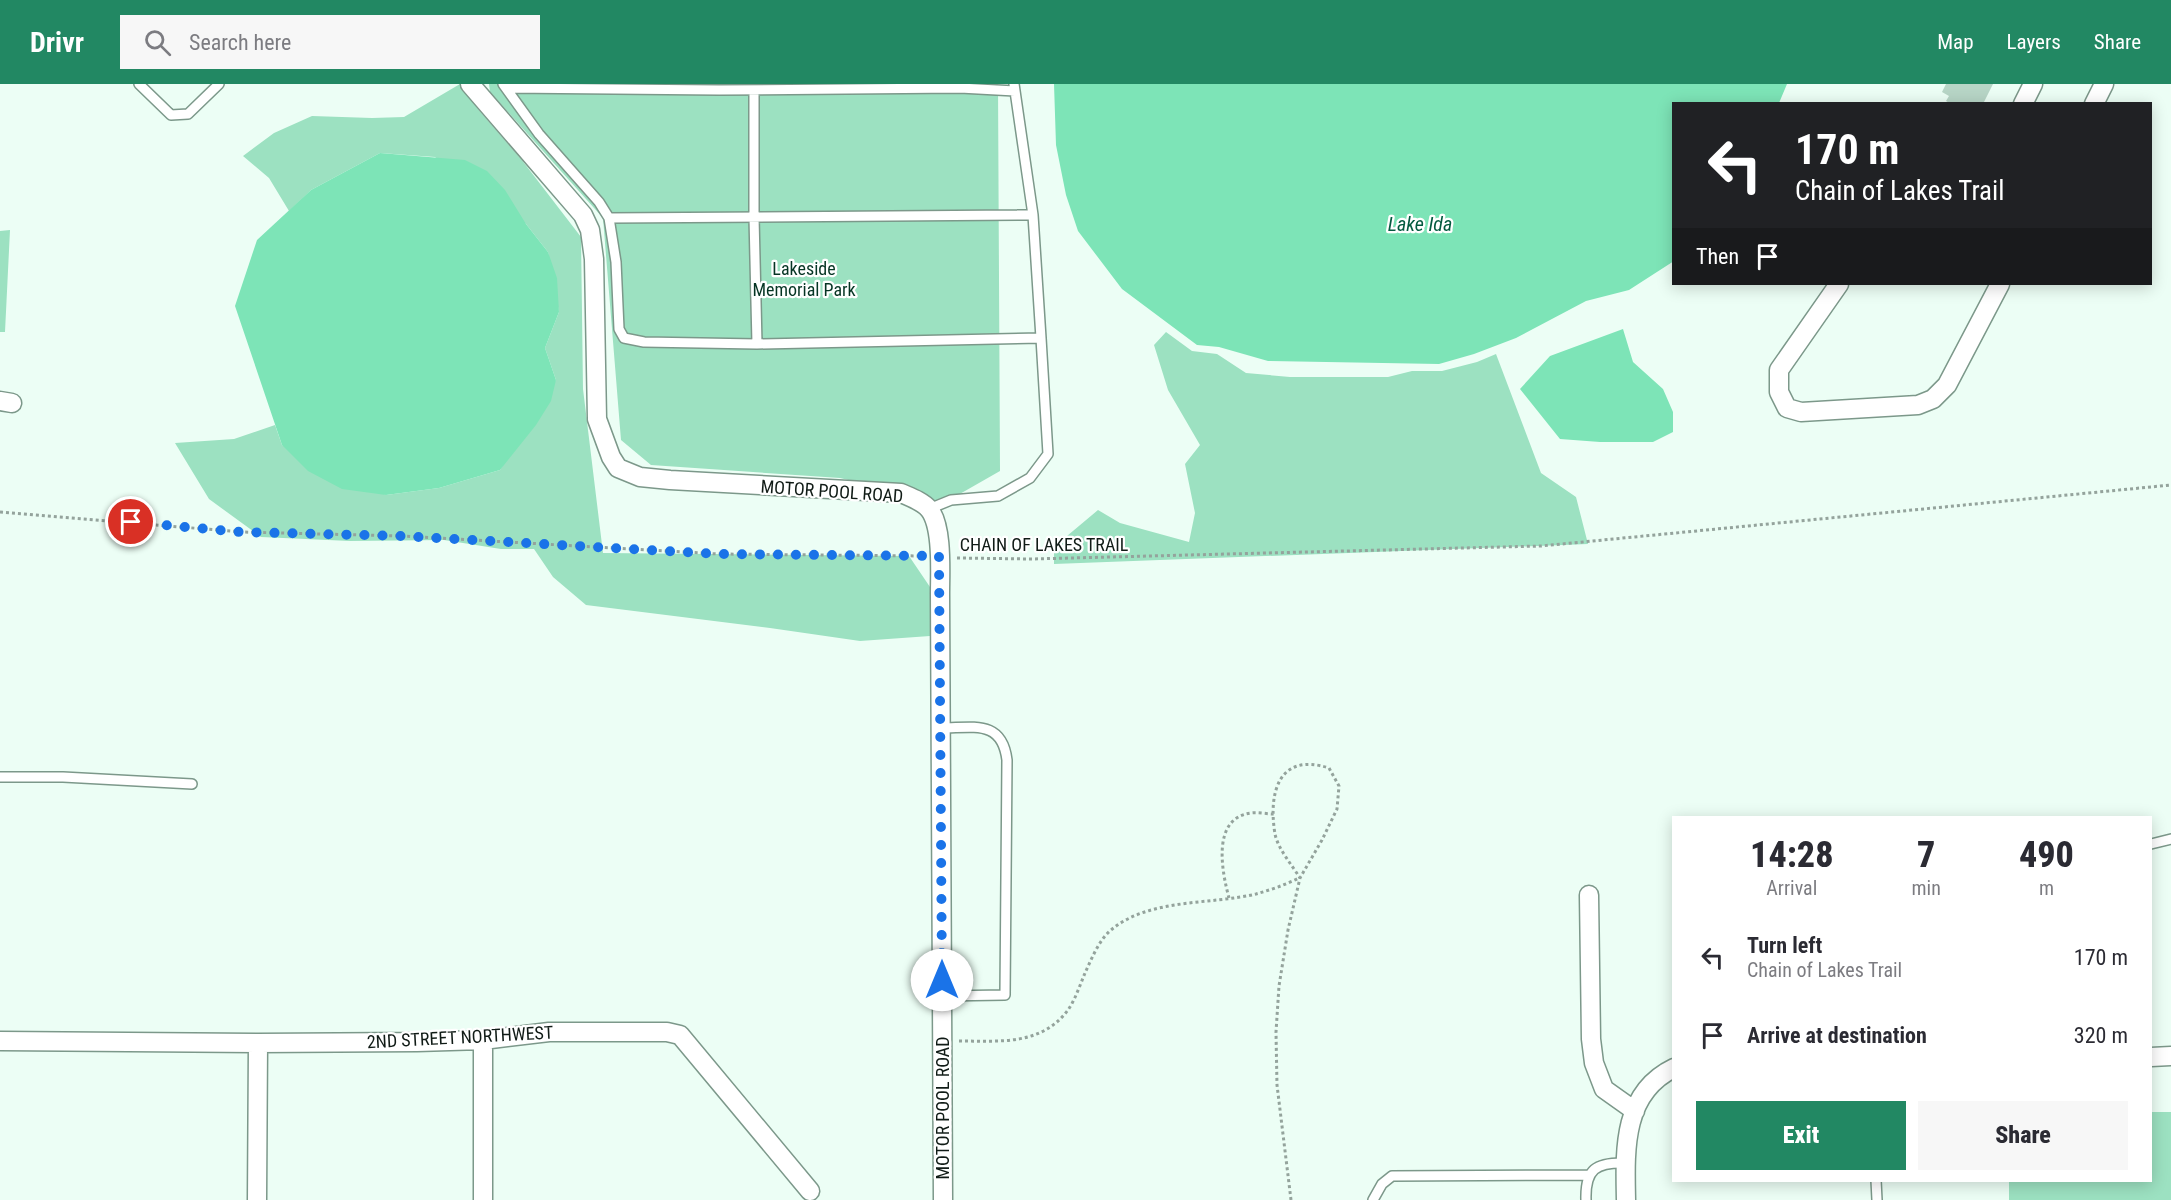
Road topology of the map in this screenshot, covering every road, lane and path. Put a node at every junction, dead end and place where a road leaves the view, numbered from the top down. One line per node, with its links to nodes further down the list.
1 (139, 84): 2 (lane)
2 (219, 84)
3 (470, 84): 19 (street, MOTOR POOL ROAD)
4 (2033, 84): 9 (street)
5 (2104, 84): 10 (street)
6 (505, 86): 8 (lane); 13 (lane)
7 (1015, 88): 8 (lane); 11 (lane)
8 (754, 90): 12 (lane)
9 (2024, 102)
10 (2095, 102)
11 (1033, 215): 12 (lane); 16 (lane)
12 (754, 217): 13 (lane); 17 (lane)
13 (609, 218): 17 (lane)
14 (1838, 285): 15 (street)
15 (1999, 285)
16 (1041, 338): 17 (lane); 19 (lane)
17 (757, 344)
18 (2171, 485): 21 (path, CHAIN OF LAKES TRAIL)
19 (929, 509): 21 (street, MOTOR POOL ROAD)
20 (0, 512): 21 (path, CHAIN OF LAKES TRAIL)
21 (939, 556): 22 (street, MOTOR POOL ROAD)
22 (941, 728): 31 (street, MOTOR POOL ROAD); 31 (lane)
23 (0, 777): 24 (lane)
24 (192, 784)
25 (1274, 814): 28 (path); 28 (path); 30 (path)
26 (2171, 839): 27 (lane)
27 (2152, 844)
28 (1299, 878): 30 (path); 47 (path)
29 (1589, 895): 39 (street)
30 (1229, 898): 33 (path)
31 (942, 996): 33 (street, MOTOR POOL ROAD)
32 (483, 1040): 35 (street, 2ND STREET NORTHWEST); 43 (street, 2ND STREET NORTHWEST); 45 (street)
33 (942, 1040): 46 (street, MOTOR POOL ROAD)
34 (0, 1041): 35 (street, 2ND STREET NORTHWEST)
35 (258, 1043): 44 (street)
36 (2171, 1056): 37 (street)
37 (2152, 1057)
38 (1672, 1069): 39 (street)
39 (1635, 1111): 40 (street)
40 (1626, 1163): 41 (lane); 50 (street)
41 (1590, 1175): 48 (lane); 49 (lane)
42 (1876, 1182): 51 (lane)
43 (810, 1191)
44 (257, 1200)
45 (483, 1200)
46 (943, 1200)
47 (1291, 1200)
48 (1373, 1200)
49 (1586, 1200)
50 (1626, 1200)
51 (1877, 1200)

